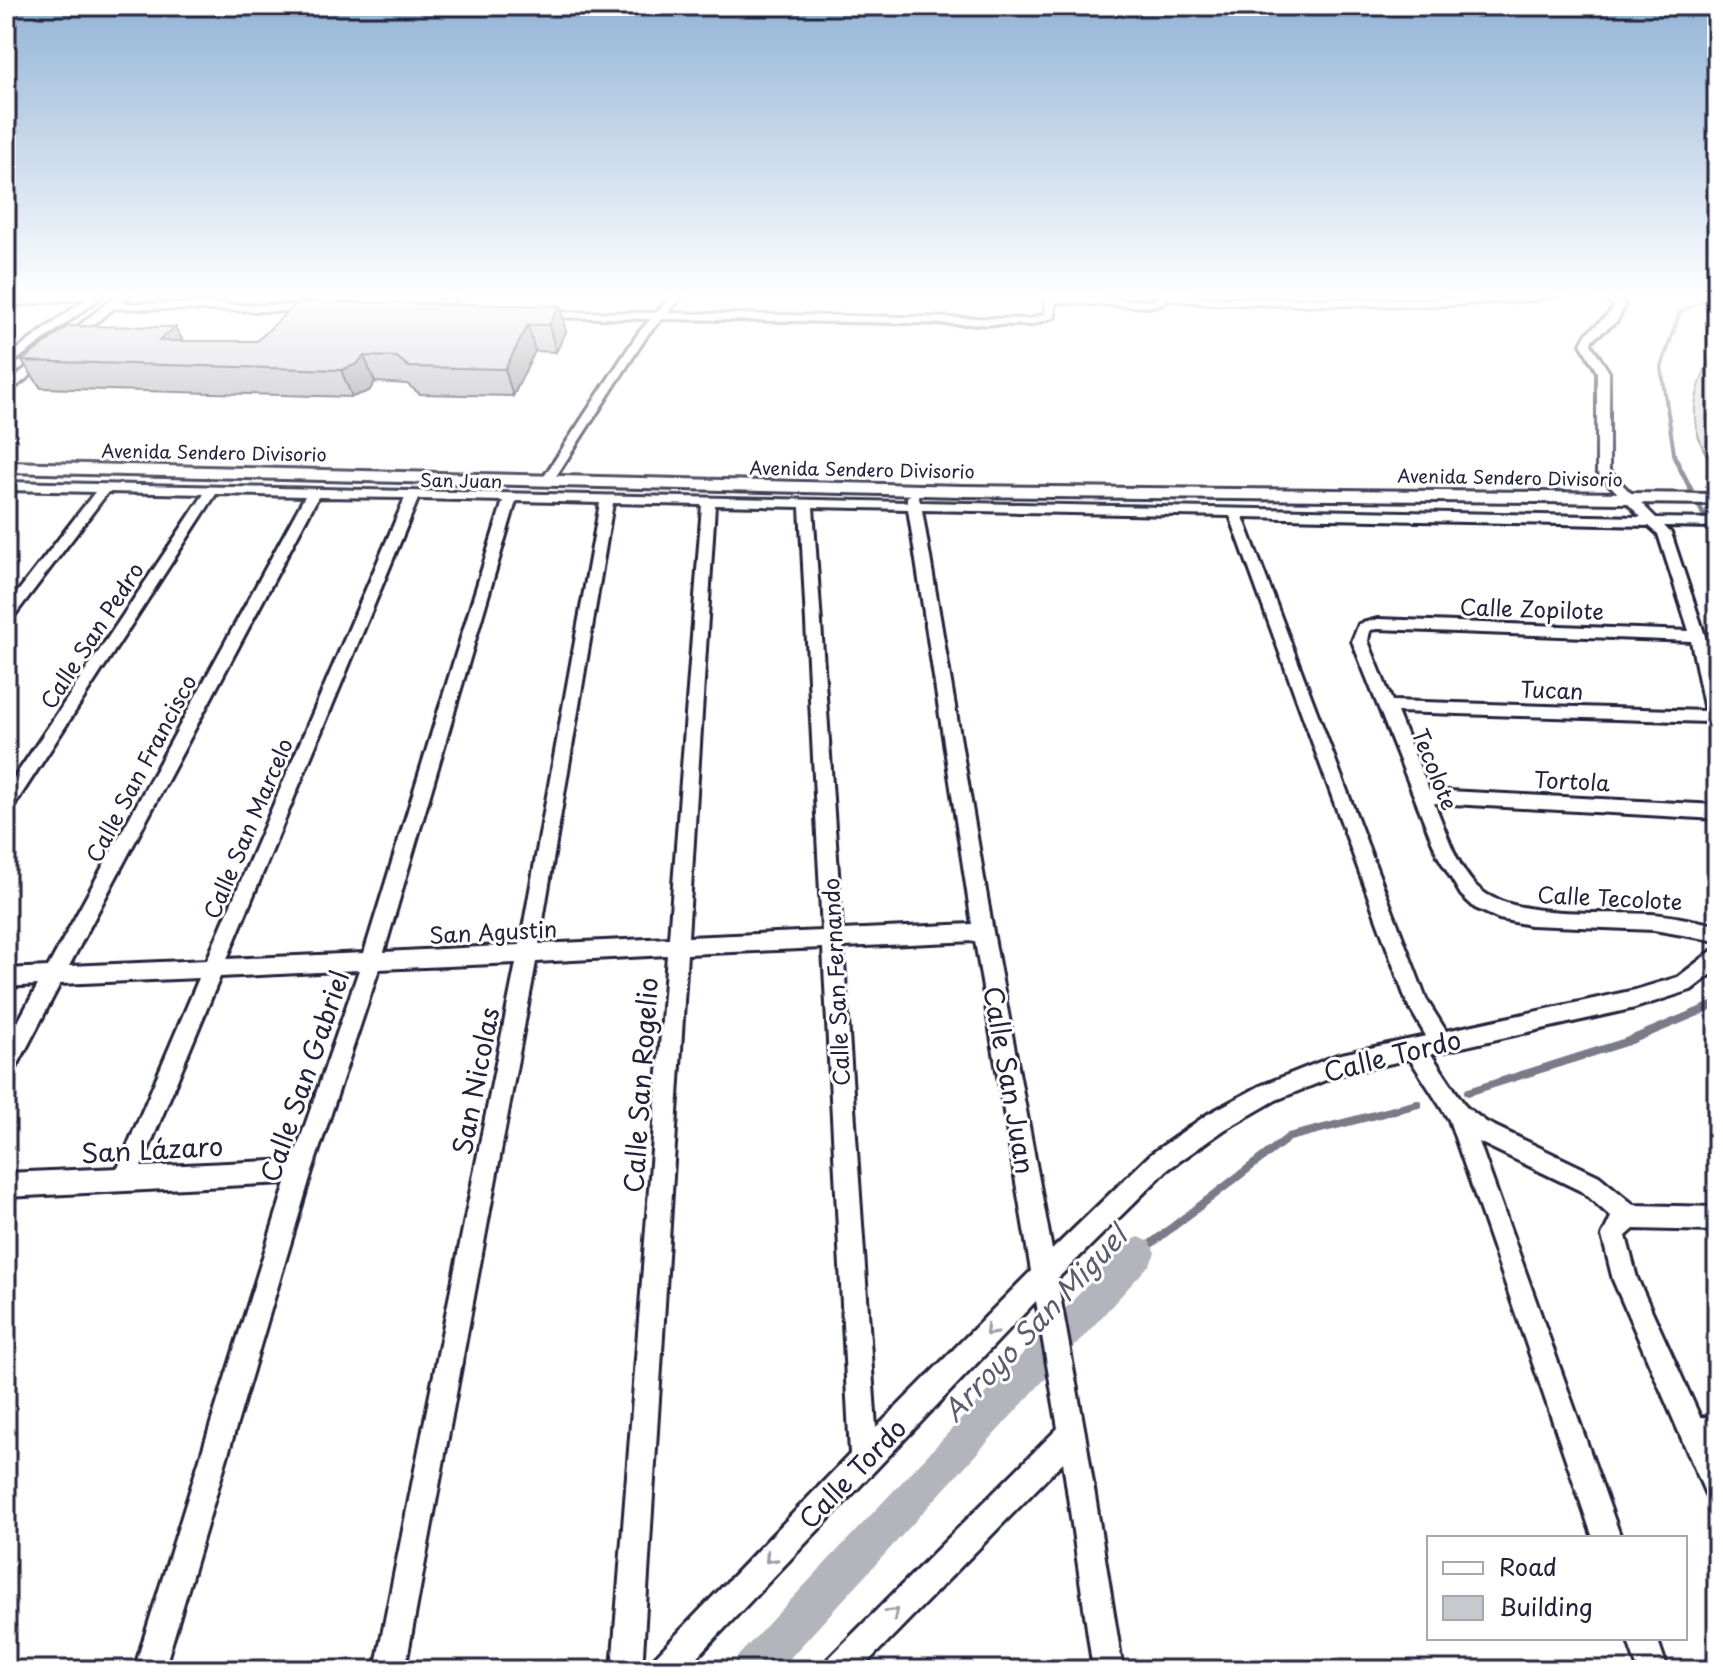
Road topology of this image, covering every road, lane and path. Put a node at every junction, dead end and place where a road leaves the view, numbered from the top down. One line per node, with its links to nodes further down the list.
1 (31, 370): 4 (street)
2 (617, 370): 6 (street)
3 (1602, 370): 12 (street)
4 (6, 391)
5 (6, 467): 6 (street, Avenida Sendero Divisorio)
6 (547, 481): 14 (street, Avenida Sendero Divisorio)
7 (7, 488): 8 (street, San Juan)
8 (105, 488): 9 (street, San Juan); 22 (street)
9 (212, 491): 10 (street, San Juan); 28 (street, Calle San Pedro)
10 (313, 493): 11 (street, San Juan); 39 (street, Calle San Francisco)
11 (413, 496): 13 (street, San Juan); 38 (street, Calle San Marcelo)
12 (1629, 498): 14 (street, Avenida Sendero Divisorio); 15 (street, Avenida Sendero Divisorio); 20 (street)
13 (510, 499): 16 (street, San Juan); 37 (street, Calle San Gabriel)
14 (913, 499): 18 (street, San Juan); 19 (street, Avenida Sendero Divisorio); 31 (street, Calle San Juan)
15 (1717, 499)
16 (607, 501): 17 (street, San Juan); 35 (street, San Nicolas)
17 (709, 503): 18 (street, San Juan); 34 (street, Calle San Rogelio)
18 (806, 505): 33 (street, Calle San Fernando)
19 (1235, 512): 20 (street, Avenida Sendero Divisorio); 41 (street)
20 (1658, 521): 21 (street, Avenida Sendero Divisorio); 24 (street)
21 (1717, 523)
22 (6, 617)
23 (1364, 627): 24 (street, Calle Zopilote); 25 (street, Tecolote)
24 (1698, 636): 26 (street)
25 (1387, 706): 26 (street, Tucan); 27 (street, Tecolote)
26 (1716, 722)
27 (1424, 796): 29 (street, Tortola); 30 (street, Tecolote)
28 (6, 804)
29 (1717, 812)
30 (1499, 911): 32 (street, Calle Tecolote)
31 (983, 932): 33 (street, San Agustin); 50 (street, Calle San Juan)
32 (1717, 933)
33 (832, 939): 34 (street, San Agustin); 53 (street, Calle San Fernando)
34 (678, 946): 35 (street, San Agustin); 60 (street, Calle San Rogelio)
35 (528, 953): 37 (street, San Agustin); 59 (street, San Nicolas)
36 (1717, 956): 41 (street, Calle Tordo)
37 (372, 960): 38 (street, San Agustin); 45 (street, Calle San Gabriel)
38 (214, 968): 39 (street, San Agustin); 46 (street, Calle San Marcelo)
39 (54, 975): 40 (street, San Agustin); 43 (street, Calle San Francisco)
40 (6, 978)
41 (1441, 1042): 42 (street, Calle Tordo)
42 (1415, 1048): 44 (street); 50 (street, Calle Tordo)
43 (6, 1065)
44 (1458, 1115): 48 (street); 55 (street)
45 (301, 1171): 46 (street, San Lázaro); 58 (street, Calle San Gabriel)
46 (125, 1178): 47 (street, San Lázaro)
47 (6, 1185)
48 (1630, 1217): 49 (street); 51 (street)
49 (1717, 1219)
50 (1044, 1275): 52 (street, Calle San Juan); 53 (street, Calle Tordo, one-way to 53)
51 (1704, 1430): 54 (street)
52 (1072, 1433): 57 (street, one-way to 52); 62 (street, Calle San Juan)
53 (864, 1459): 61 (street, Calle Tordo, one-way to 61)
54 (1717, 1487)
55 (1606, 1536)
56 (1643, 1640): 63 (street)
57 (852, 1663)
58 (149, 1670)
59 (390, 1670)
60 (627, 1670)
61 (664, 1670)
62 (1108, 1670)
63 (1653, 1670)

